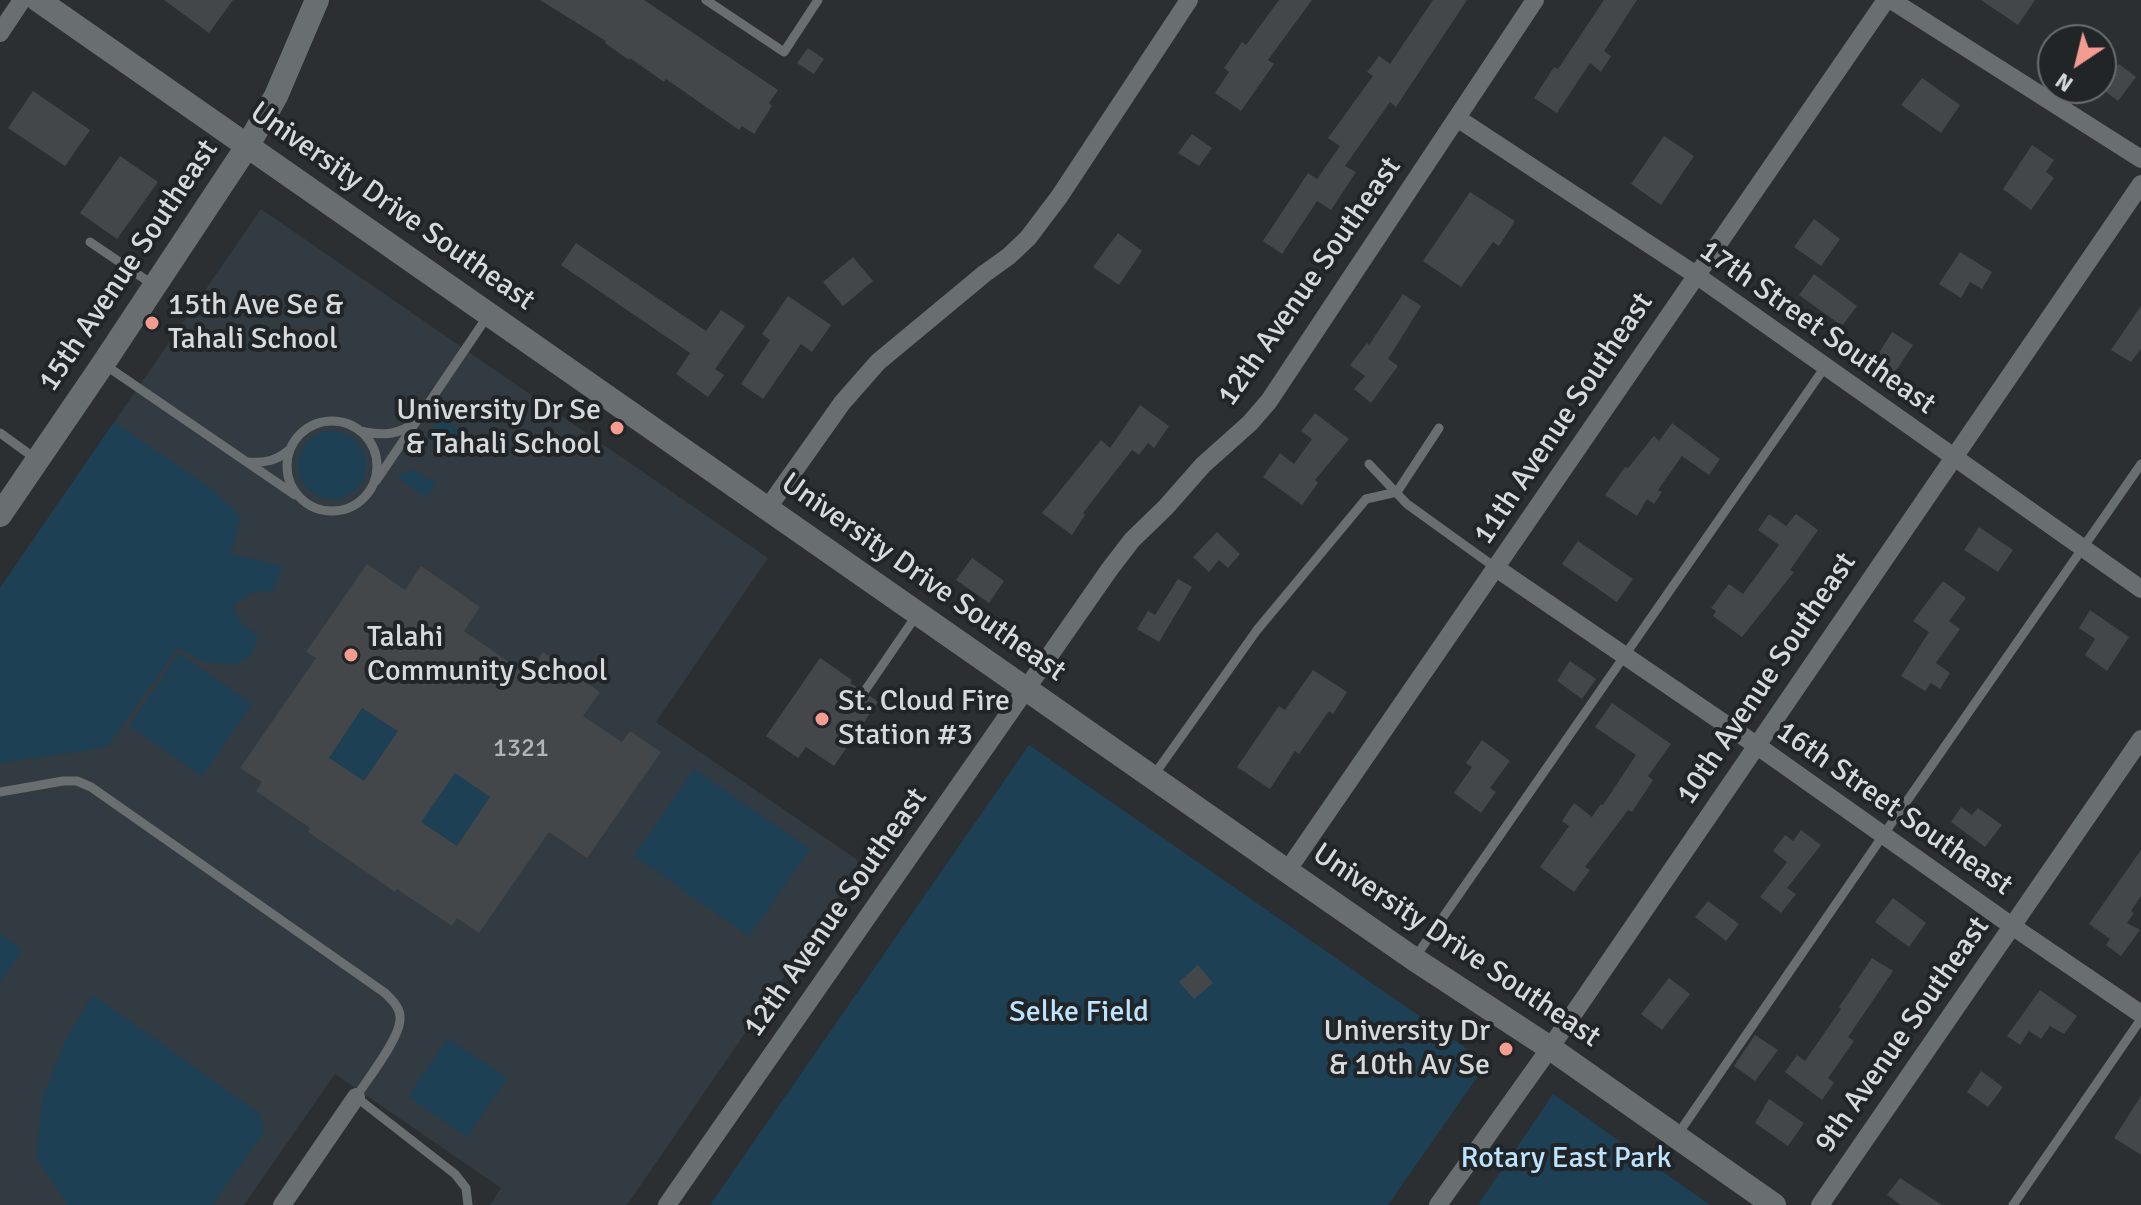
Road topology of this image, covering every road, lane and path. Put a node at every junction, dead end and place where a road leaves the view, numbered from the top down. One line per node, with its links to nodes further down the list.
1 (22, 0): 9 (street)
2 (38, 0): 11 (street, University Drive Southeast)
3 (317, 0): 11 (street, 15th Avenue Southeast)
4 (706, 0): 5 (lane)
5 (818, 0)
6 (1189, 0): 33 (street)
7 (1535, 0): 10 (street, 12th Avenue Southeast)
8 (1889, 0): 12 (street); 15 (street, 11th Avenue Southeast)
9 (0, 33)
10 (1457, 118): 15 (street, 17th Street Southeast); 40 (street, 12th Avenue Southeast)
11 (248, 145): 16 (street, 15th Avenue Southeast); 17 (street, University Drive Southeast)
12 (2141, 159)
13 (2141, 184): 25 (street, 10th Avenue Southeast)
14 (90, 242): 16 (lane)
15 (1696, 275): 19 (street, 17th Street Southeast); 36 (street, 11th Avenue Southeast)
16 (155, 286): 18 (street, 15th Avenue Southeast)
17 (490, 314): 20 (lane); 33 (street, University Drive Southeast)
18 (103, 364): 26 (street, 15th Avenue Southeast); 27 (lane)
19 (1825, 367): 25 (street, 17th Street Southeast); 39 (lane)
20 (413, 424): 22 (lane); 30 (lane)
21 (1439, 428): 31 (lane)
22 (360, 431): 24 (lane); 30 (lane)
23 (0, 433): 26 (lane)
24 (289, 450): 27 (lane); 32 (lane)
25 (1954, 458): 35 (street, 17th Street Southeast); 43 (street, 10th Avenue Southeast)
26 (38, 460): 34 (street, 15th Avenue Southeast)
27 (247, 462): 32 (lane)
28 (1369, 464): 31 (lane)
29 (2141, 464): 35 (lane)
30 (372, 487): 32 (lane)
31 (1397, 492): 36 (lane); 44 (lane)
32 (304, 501)
33 (767, 509): 38 (street, University Drive Southeast)
34 (0, 515)
35 (2083, 549): 37 (street, 17th Street Southeast); 46 (lane)
36 (1496, 568): 39 (street, 16th Street Southeast); 47 (street, 11th Avenue Southeast)
37 (2141, 589)
38 (918, 613): 40 (street, University Drive Southeast); 41 (lane)
39 (1625, 656): 43 (street, 16th Street Southeast); 49 (lane)
40 (1027, 689): 44 (street, University Drive Southeast); 56 (street, 12th Avenue Southeast)
41 (864, 692)
42 (2141, 739): 48 (street, 9th Avenue Southeast)
43 (1756, 745): 46 (street, 16th Street Southeast); 51 (street, 10th Avenue Southeast)
44 (1153, 777): 47 (street, University Drive Southeast)
45 (0, 792): 52 (lane)
46 (1884, 834): 48 (street, 16th Street Southeast); 53 (lane)
47 (1287, 871): 49 (street, University Drive Southeast)
48 (2012, 926): 50 (street, 16th Street Southeast); 59 (street, 9th Avenue Southeast)
49 (1414, 959): 51 (street, University Drive Southeast)
50 (2141, 1017): 60 (lane)
51 (1550, 1048): 53 (street, University Drive Southeast); 57 (street, 10th Avenue Southeast)
52 (356, 1097): 54 (street); 55 (lane)
53 (1676, 1137): 58 (street, University Drive Southeast)
54 (282, 1205)
55 (468, 1205)
56 (667, 1205)
57 (1438, 1205)
58 (1774, 1205)
59 (1820, 1205)
60 (2013, 1205)

